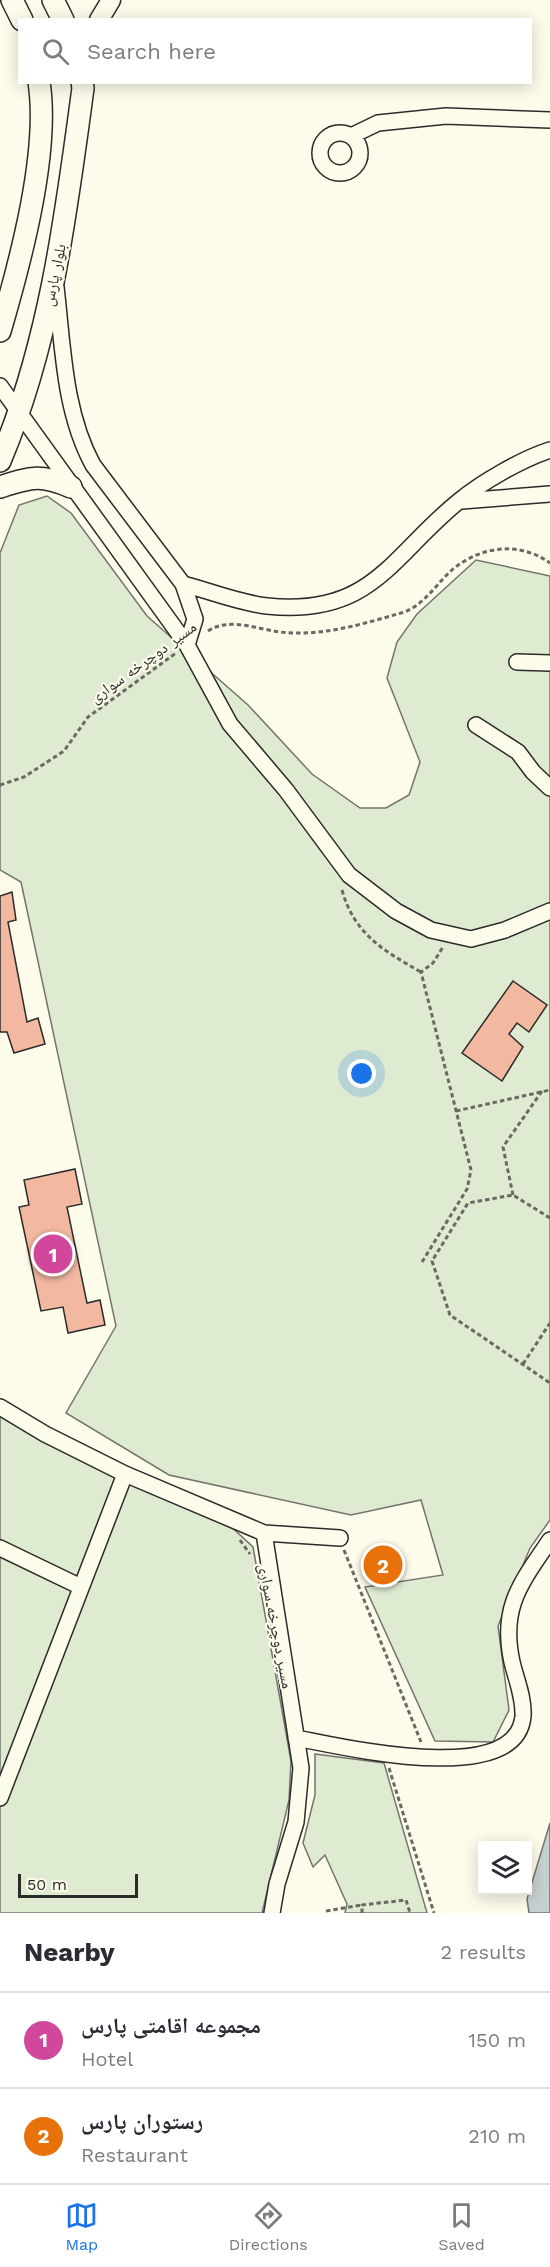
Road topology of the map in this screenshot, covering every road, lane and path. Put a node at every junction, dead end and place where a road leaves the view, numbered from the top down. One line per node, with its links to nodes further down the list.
1 (12, 0): 4 (main road)
2 (53, 0): 5 (main road)
3 (111, 0): 6 (street)
4 (21, 18)
5 (62, 18)
6 (100, 18)
7 (39, 84): 12 (main road)
8 (83, 84): 11 (main road, بلوار پارس)
9 (550, 120): 10 (street)
10 (351, 136)
11 (55, 278): 14 (main road, بلوار پارس); 22 (street)
12 (0, 332)
13 (0, 386): 14 (street)
14 (19, 416): 16 (main road, بلوار پارس); 18 (street)
15 (550, 450): 20 (street)
16 (0, 461)
17 (0, 487): 18 (main road)
18 (71, 488): 23 (street)
19 (550, 494): 20 (street)
20 (459, 501): 22 (street)
21 (550, 563): 23 (path, مسیر دوچرخه سواری)
22 (183, 584): 23 (street)
23 (187, 645): 27 (path, مسیر دوچرخه سواری); 31 (street)
24 (517, 662): 25 (street)
25 (550, 663)
26 (476, 725): 28 (street)
27 (0, 785)
28 (550, 788)
29 (342, 889): 32 (path)
30 (550, 911): 31 (street)
31 (447, 933): 32 (path)
32 (421, 972): 35 (path)
33 (550, 1090): 34 (path)
34 (542, 1091): 35 (path); 36 (path)
35 (456, 1111): 38 (path)
36 (513, 1195): 37 (path); 40 (path)
37 (550, 1218)
38 (422, 1262)
39 (550, 1323): 40 (path)
40 (523, 1364): 41 (path)
41 (550, 1383)
42 (0, 1407): 43 (street)
43 (125, 1474): 44 (street); 50 (street)
44 (264, 1533): 46 (street); 51 (street)
45 (236, 1536): 49 (path, مسیر دوچرخه سواری)
46 (340, 1538): 52 (path)
47 (550, 1540): 52 (street)
48 (0, 1548): 50 (street)
49 (252, 1562)
50 (81, 1587): 54 (street)
51 (296, 1738): 53 (street); 57 (street)
52 (427, 1758): 53 (street)
53 (386, 1763): 60 (path)
54 (0, 1798)
55 (362, 1905): 56 (path); 58 (path); 59 (path)
56 (326, 1911)
57 (272, 1913)
58 (362, 1913)
59 (410, 1913)
60 (434, 1913)

